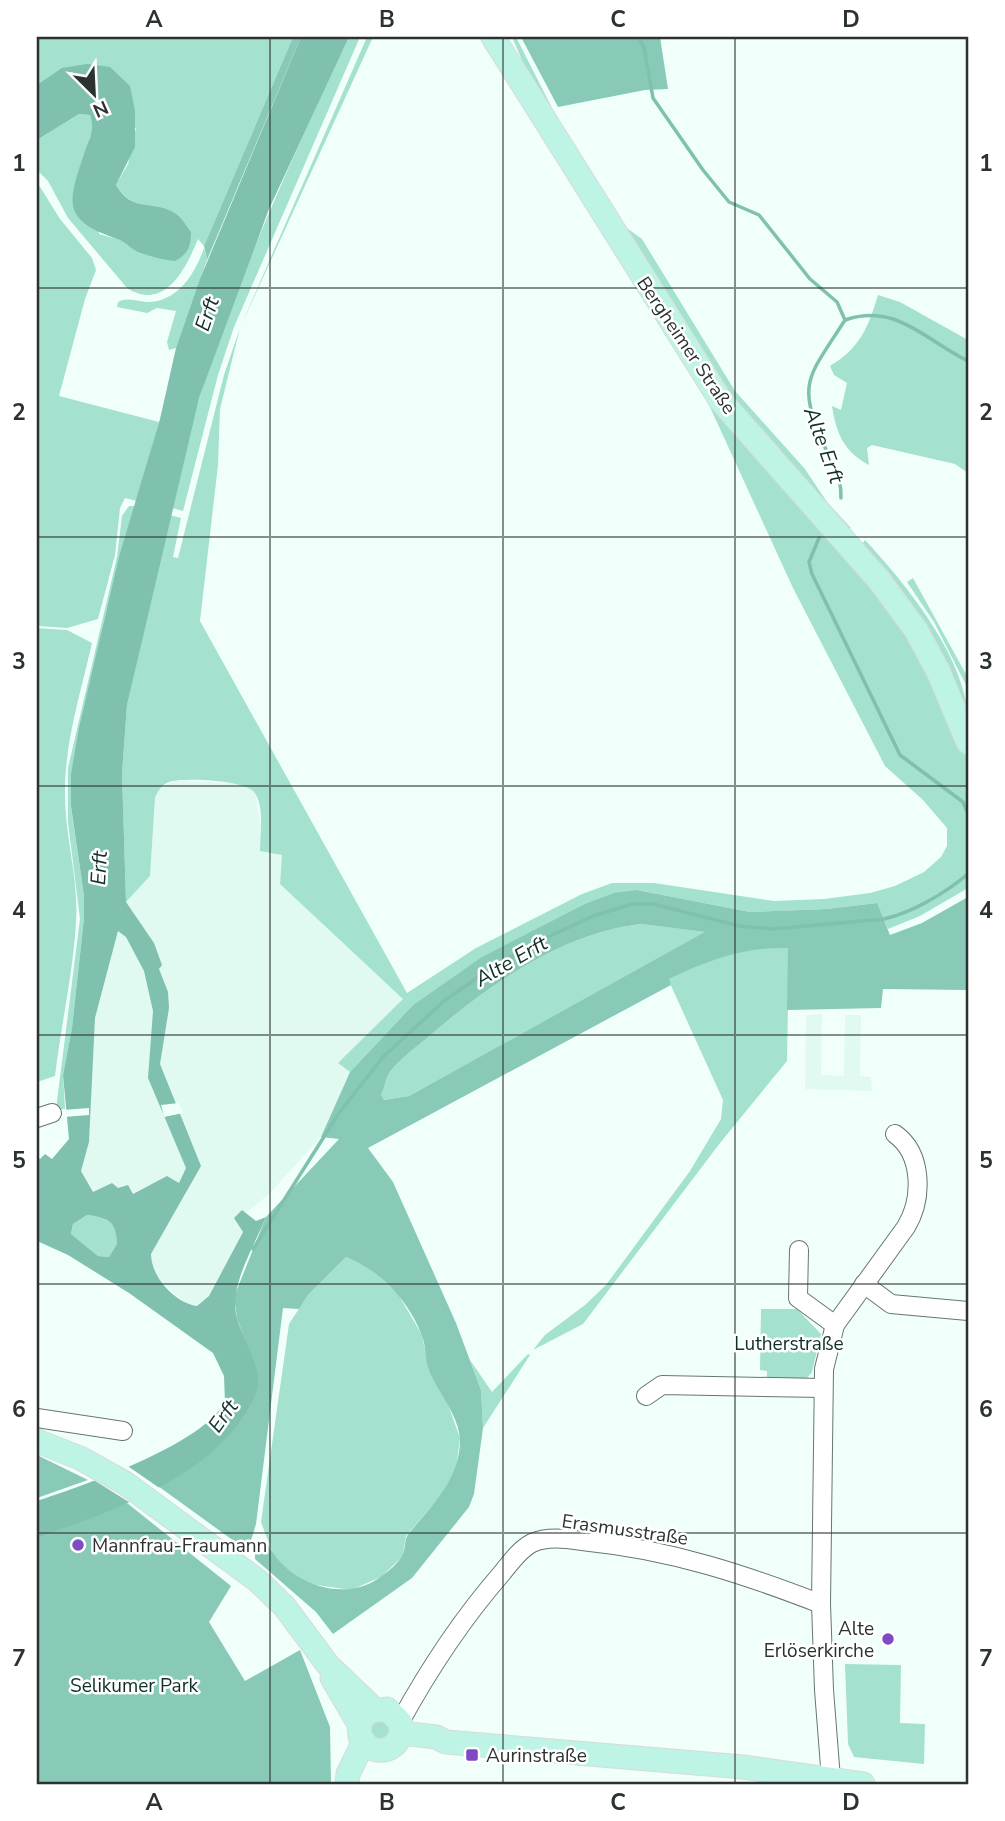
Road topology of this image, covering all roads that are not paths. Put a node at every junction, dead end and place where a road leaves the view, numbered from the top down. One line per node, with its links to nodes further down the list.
1 (493, 37): 2 (main road, Bergheimer Straße)
2 (968, 742)
3 (895, 1135): 5 (street)
4 (799, 1250): 7 (street)
5 (864, 1284): 6 (street); 7 (street)
6 (968, 1311)
7 (835, 1325): 8 (street)
8 (822, 1388): 9 (street); 13 (street)
9 (646, 1396)
10 (37, 1418): 11 (street)
11 (123, 1431)
12 (37, 1441): 14 (main road)
13 (821, 1604): 14 (street, Erasmusstraße); 15 (street)
14 (383, 1729): 15 (main road); 16 (main road); 17 (main road)
15 (831, 1779): 18 (main road)
16 (347, 1784)
17 (356, 1784)
18 (863, 1784)

